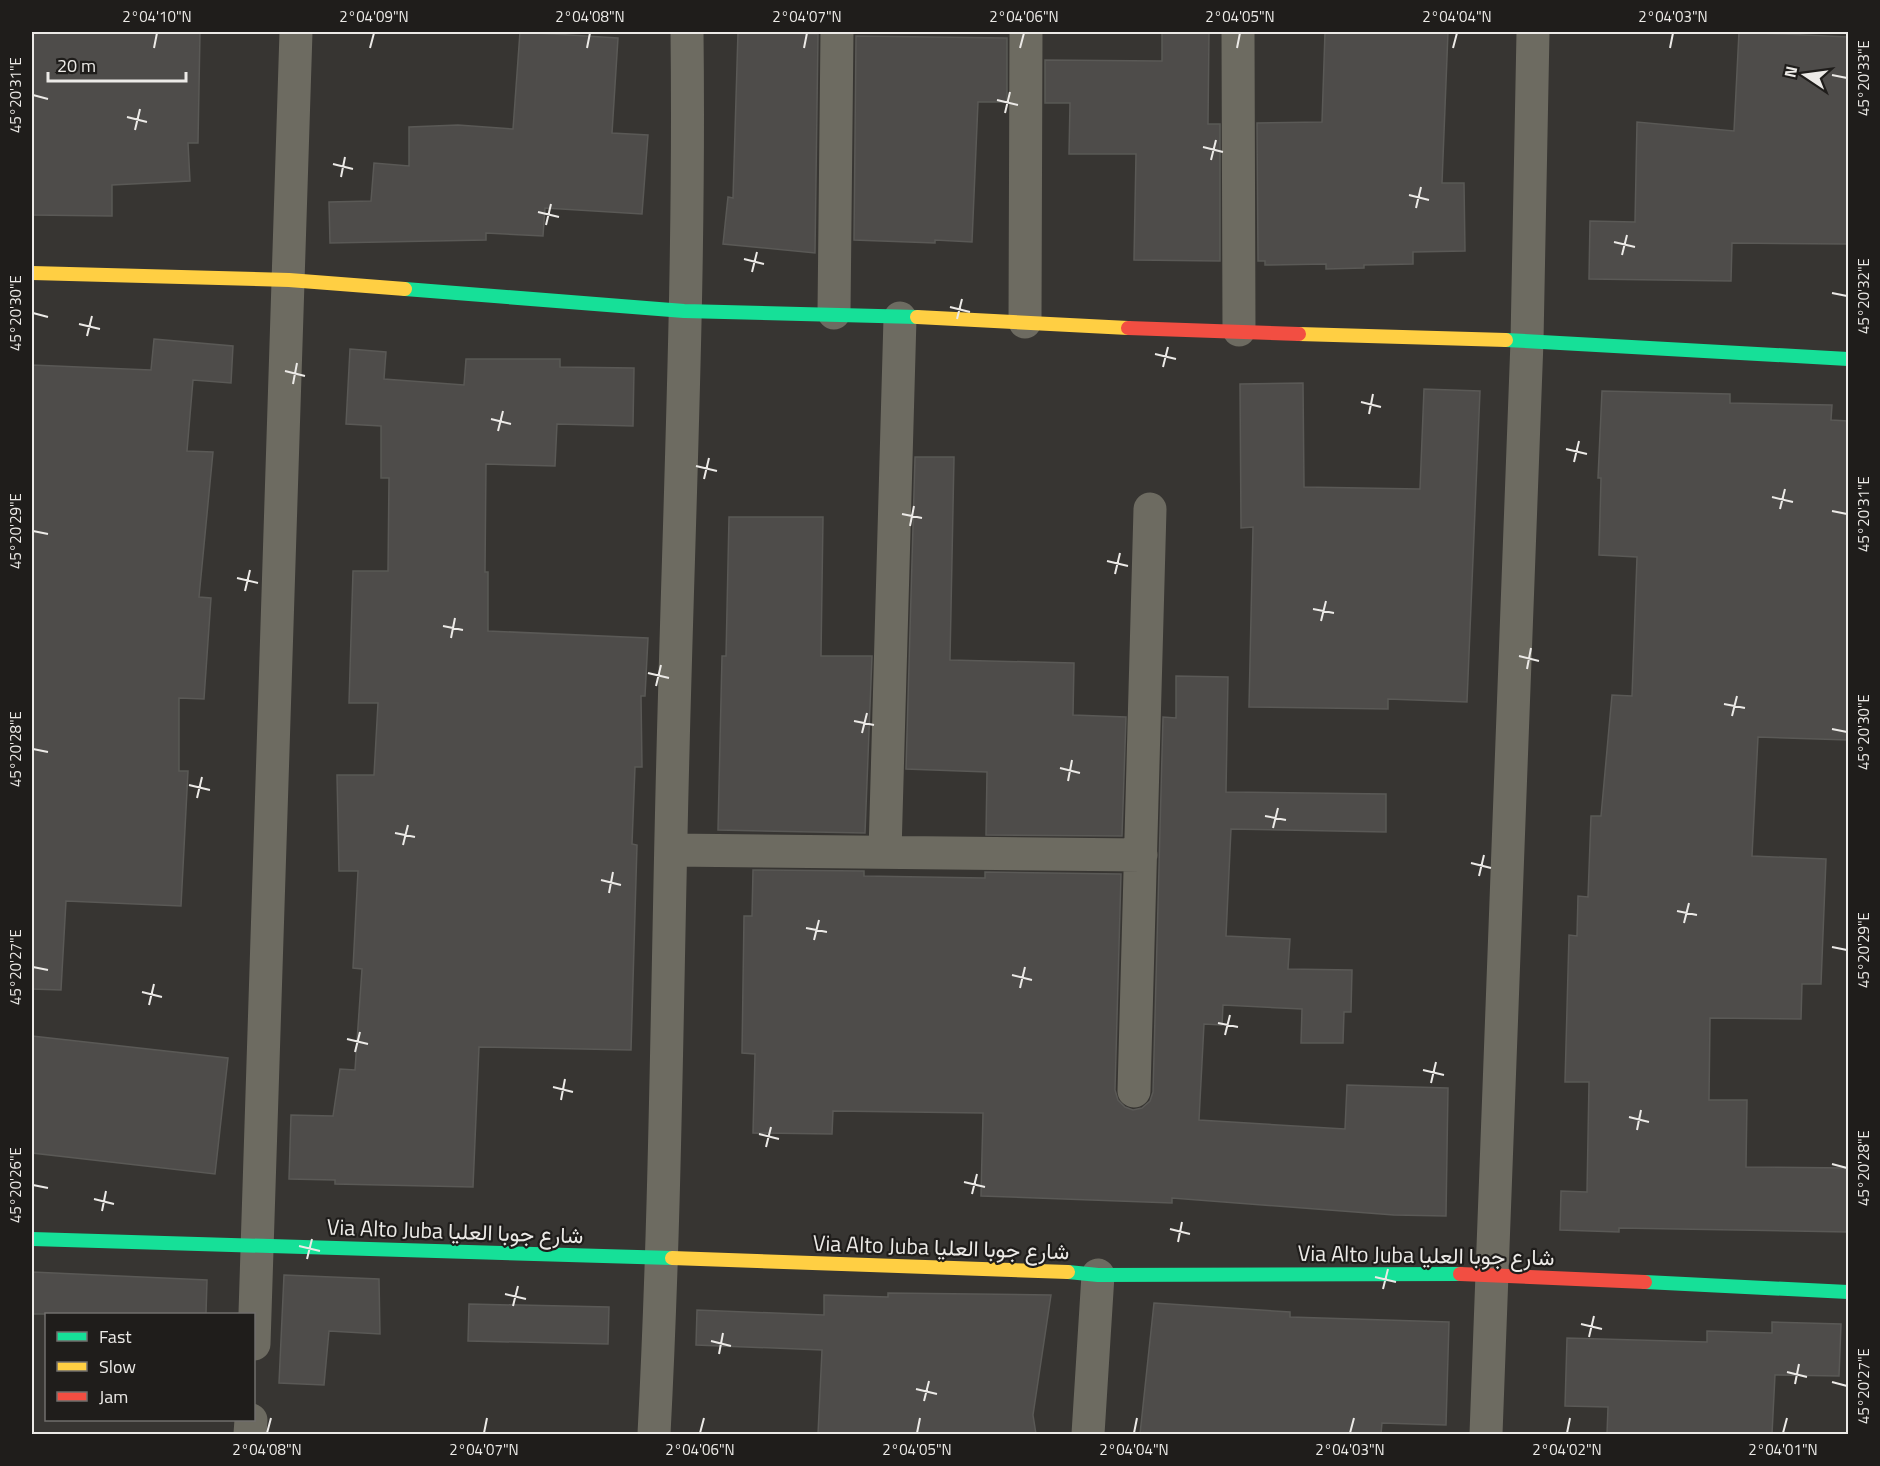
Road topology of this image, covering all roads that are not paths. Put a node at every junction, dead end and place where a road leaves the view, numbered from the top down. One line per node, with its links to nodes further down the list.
1 (296, 32): 8 (street)
2 (687, 32): 9 (street)
3 (837, 32): 10 (street)
4 (1026, 32): 12 (street)
5 (1238, 32): 13 (street)
6 (1533, 32): 14 (street)
7 (32, 273): 8 (street)
8 (289, 280): 9 (street); 22 (street)
9 (684, 311): 10 (street); 17 (street)
10 (834, 313): 11 (street)
11 (900, 318): 12 (street); 18 (street)
12 (1025, 322): 13 (street)
13 (1239, 330): 14 (street)
14 (1527, 341): 15 (street); 24 (street)
15 (1848, 359)
16 (1150, 509): 19 (street)
17 (671, 850): 18 (street); 23 (street)
18 (885, 852): 19 (street)
19 (1140, 855): 20 (street)
20 (1134, 1091)
21 (32, 1239): 22 (street, Via Alto Juba شارع جوبا العليا)
22 (257, 1244): 23 (street, Via Alto Juba شارع جوبا العليا); 27 (street)
23 (663, 1260): 25 (street, Via Alto Juba شارع جوبا العليا); 28 (street)
24 (1494, 1274): 25 (street, Via Alto Juba شارع جوبا العليا); 26 (street, Via Alto Juba شارع جوبا العليا); 30 (street)
25 (1098, 1275): 29 (street)
26 (1848, 1292)
27 (255, 1313)
28 (654, 1434)
29 (1088, 1434)
30 (1486, 1434)

